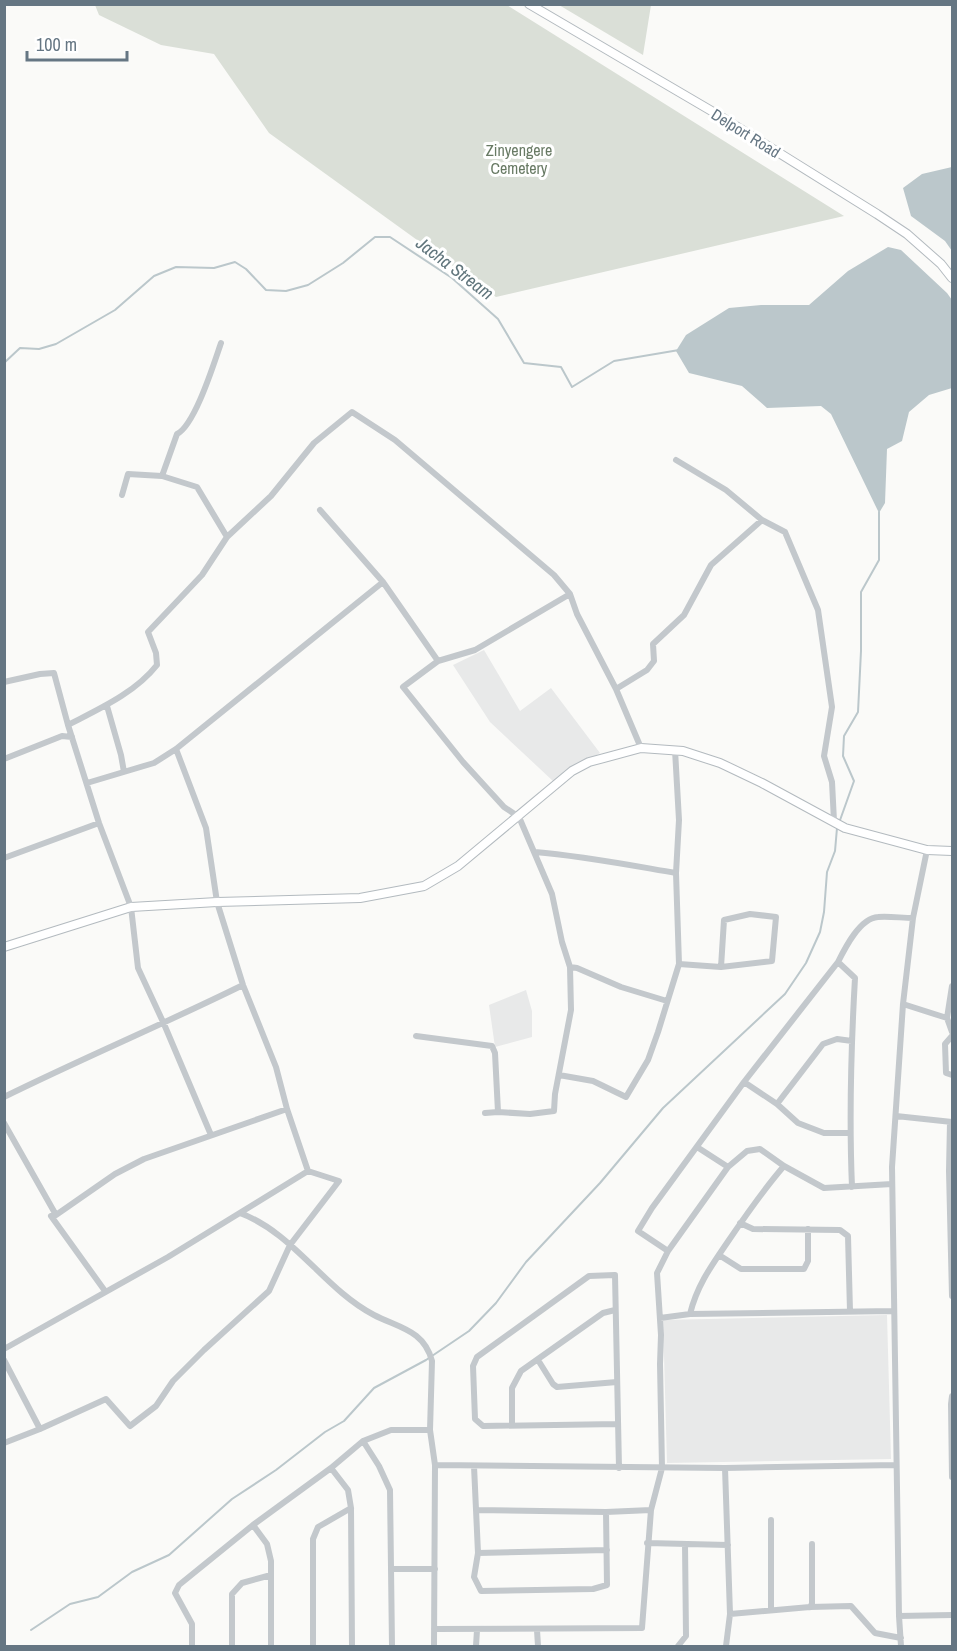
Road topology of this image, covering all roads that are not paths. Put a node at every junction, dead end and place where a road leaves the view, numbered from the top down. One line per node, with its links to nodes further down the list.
1 (529, 4): 2 (street, Delport Road)
2 (952, 278)
3 (221, 343): 5 (street)
4 (676, 460): 8 (street)
5 (162, 477): 6 (street); 9 (street)
6 (122, 495)
7 (320, 510): 10 (street)
8 (762, 520): 14 (street); 25 (street)
9 (227, 537): 11 (street); 15 (street)
10 (383, 582): 12 (street); 19 (street)
11 (570, 594): 12 (street); 14 (street)
12 (438, 661): 24 (street)
13 (4, 682): 16 (street)
14 (616, 689): 18 (street)
15 (107, 706): 16 (street); 22 (street)
16 (68, 725): 17 (street)
17 (72, 737): 21 (street); 23 (street)
18 (640, 748): 20 (street); 24 (street)
19 (176, 749): 22 (street); 32 (street)
20 (675, 750): 25 (street); 31 (street)
21 (4, 759)
22 (124, 772): 23 (street)
23 (87, 783): 26 (street)
24 (519, 817): 29 (street); 32 (street)
25 (834, 821): 27 (street)
26 (99, 823): 30 (street); 33 (street)
27 (927, 850): 28 (street); 34 (street)
28 (952, 851)
29 (535, 852): 31 (street); 38 (street)
30 (4, 858)
31 (676, 873): 37 (street)
32 (217, 902): 33 (street); 40 (street)
33 (131, 907): 35 (street); 46 (street)
34 (913, 918): 36 (street); 44 (street)
35 (4, 947)
36 (838, 962): 49 (street); 52 (street)
37 (679, 964): 39 (street); 43 (street)
38 (570, 967): 43 (street); 51 (street)
39 (721, 967): 39 (street)
40 (243, 986): 46 (street); 55 (street)
41 (952, 986): 42 (street)
42 (952, 997): 45 (street)
43 (668, 1001): 51 (street)
44 (903, 1004): 45 (street); 58 (street)
45 (947, 1018): 47 (street)
46 (164, 1024): 53 (street); 62 (street)
47 (952, 1034): 50 (street)
48 (416, 1036): 56 (street)
49 (852, 1041): 54 (street); 61 (street)
50 (952, 1075)
51 (559, 1076): 56 (street)
52 (744, 1082): 54 (street); 63 (street)
53 (4, 1097)
54 (777, 1104): 61 (street)
55 (287, 1109): 62 (street); 66 (street)
56 (498, 1112): 57 (street)
57 (485, 1113)
58 (896, 1116): 59 (street); 68 (street)
59 (951, 1122): 67 (street)
60 (4, 1123): 71 (street)
61 (850, 1133): 69 (street)
62 (211, 1135): 71 (street)
63 (697, 1147): 65 (street); 75 (street)
64 (784, 1166): 65 (street); 69 (street); 72 (street)
65 (728, 1167): 75 (street)
66 (308, 1171): 70 (street); 74 (street)
67 (951, 1171): 78 (street)
68 (892, 1184): 69 (street); 81 (street)
69 (852, 1187)
70 (240, 1213): 74 (street); 77 (street)
71 (56, 1215): 77 (street)
72 (740, 1223): 73 (street); 76 (street)
73 (808, 1229): 76 (street); 80 (street)
74 (291, 1245): 91 (street); 92 (street)
75 (668, 1251): 83 (street)
76 (718, 1255): 82 (street)
77 (105, 1291): 84 (street)
78 (952, 1296)
79 (615, 1310): 86 (street); 87 (street); 89 (street)
80 (850, 1311): 81 (street); 82 (street)
81 (893, 1311): 96 (street)
82 (690, 1314): 83 (street)
83 (660, 1318): 100 (street)
84 (4, 1349)
85 (4, 1360): 91 (street)
86 (538, 1360): 87 (street); 89 (street)
87 (617, 1382): 90 (street)
88 (952, 1396): 102 (street)
89 (512, 1424): 90 (street)
90 (618, 1424): 99 (street)
91 (40, 1430): 94 (street)
92 (430, 1430): 93 (street); 95 (street)
93 (363, 1441): 98 (street); 115 (street)
94 (5, 1443)
95 (435, 1465): 97 (street); 116 (street)
96 (896, 1465): 101 (street); 122 (street)
97 (474, 1466): 99 (street); 104 (street)
98 (331, 1468): 103 (street); 108 (street)
99 (619, 1468): 100 (street)
100 (662, 1468): 101 (street); 105 (street)
101 (725, 1468): 112 (street)
102 (952, 1477)
103 (351, 1508): 130 (street); 131 (street)
104 (476, 1510): 106 (street); 114 (street)
105 (651, 1510): 106 (street); 109 (street)
106 (606, 1512): 113 (street)
107 (771, 1520): 119 (street)
108 (253, 1525): 117 (street); 127 (street)
109 (647, 1543): 110 (street); 125 (street)
110 (686, 1544): 112 (street); 136 (street)
111 (812, 1544): 118 (street)
112 (728, 1545): 120 (street)
113 (607, 1550): 114 (street); 114 (street)
114 (478, 1552)
115 (391, 1569): 116 (street); 132 (street)
116 (435, 1569): 123 (street)
117 (271, 1575): 128 (street); 129 (street)
118 (810, 1607): 119 (street); 126 (street)
119 (771, 1610): 120 (street)
120 (730, 1614): 137 (street)
121 (952, 1615): 122 (street)
122 (899, 1616): 126 (street)
123 (434, 1629): 124 (street); 133 (street)
124 (477, 1630): 125 (street); 134 (street)
125 (537, 1630): 135 (street)
126 (901, 1638): 138 (street)
127 (192, 1647)
128 (232, 1647)
129 (271, 1647)
130 (314, 1647)
131 (352, 1647)
132 (392, 1647)
133 (434, 1647)
134 (476, 1647)
135 (538, 1647)
136 (678, 1647)
137 (726, 1647)
138 (901, 1647)

